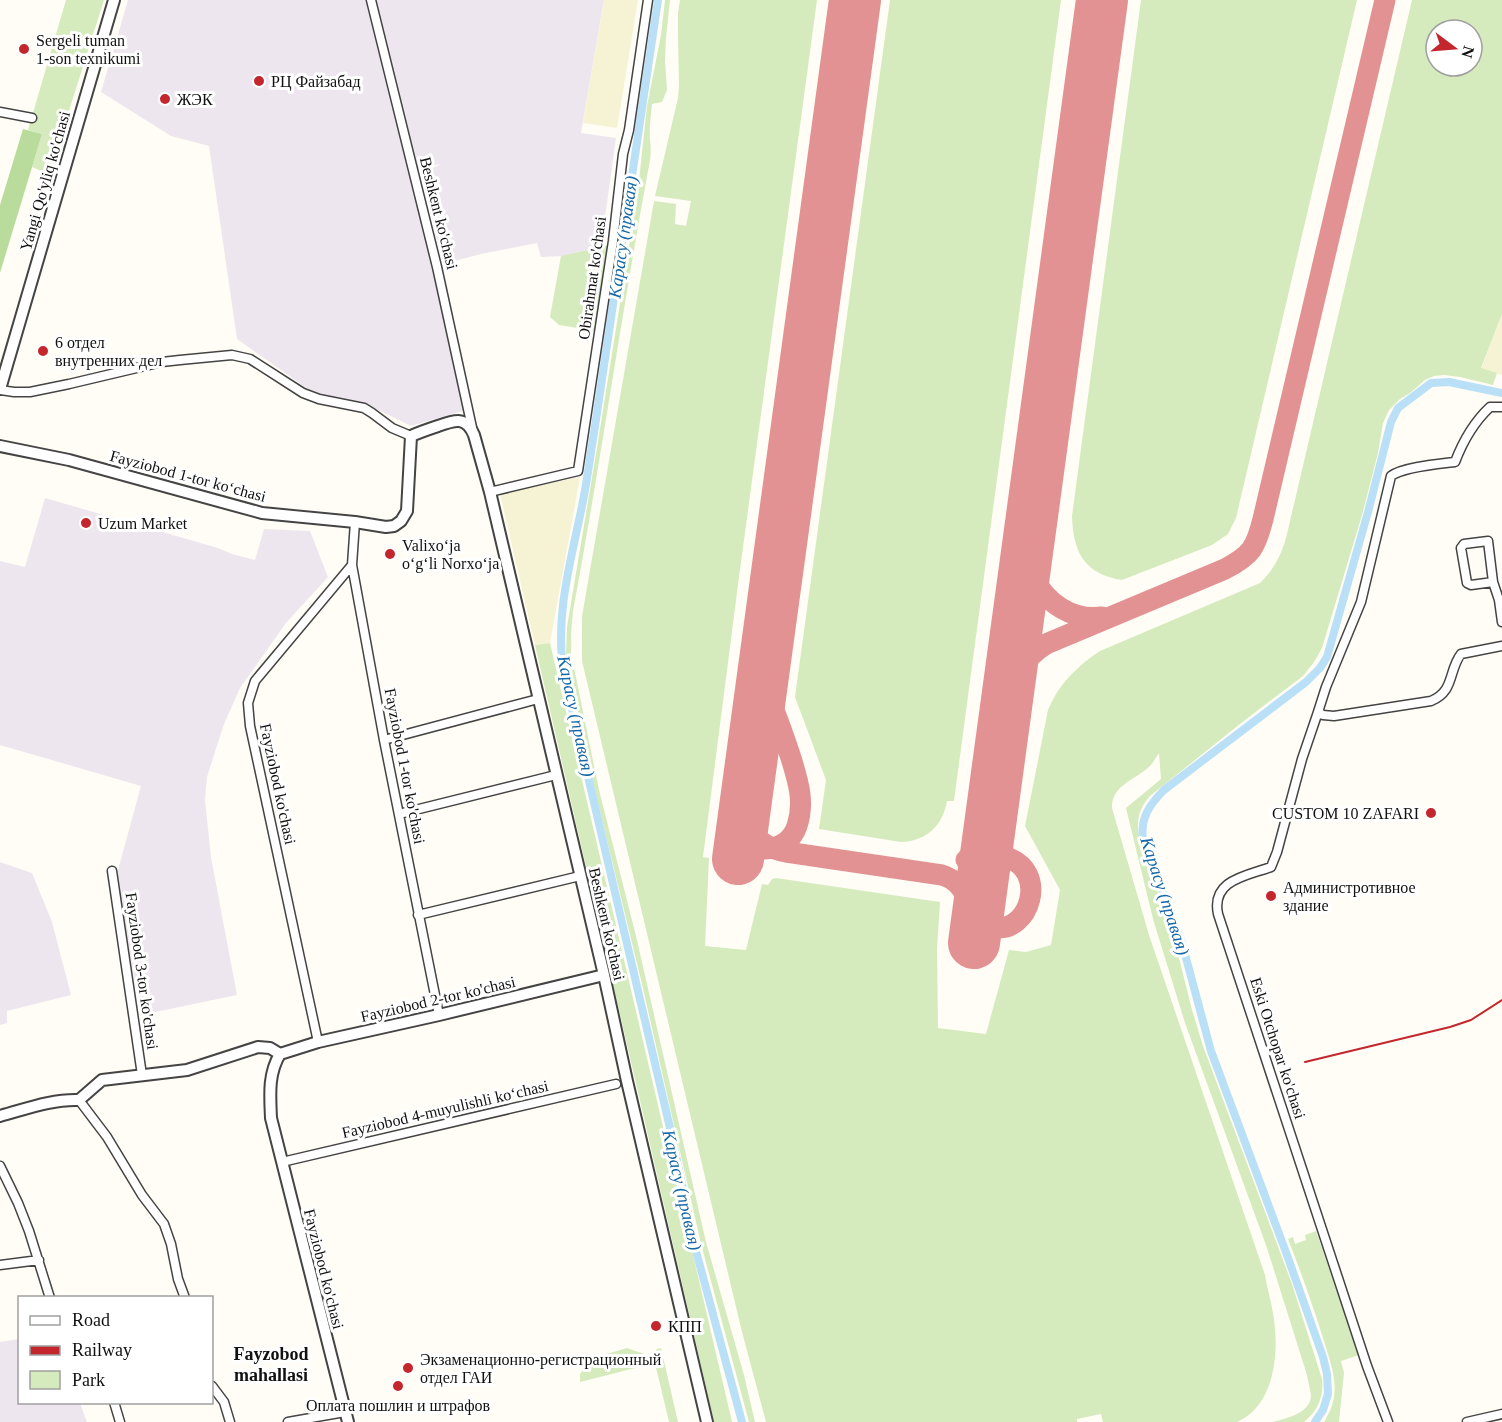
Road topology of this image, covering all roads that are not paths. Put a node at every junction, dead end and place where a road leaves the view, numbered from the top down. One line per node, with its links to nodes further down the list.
1 (114, 0): 6 (street, Yangi Qo'yliq ko'chasi)
2 (371, 0): 9 (street, Beshkent ko'chasi)
3 (648, 0): 14 (street, Obirahmat ko'chasi)
4 (0, 112): 5 (street)
5 (32, 118)
6 (2, 373): 7 (street, Yangi Qo'yliq ko'chasi)
7 (0, 390): 12 (street)
8 (1502, 407): 22 (street, Eski Otchopar ko'chasi)
9 (469, 410): 10 (street); 11 (street, Beshkent ko'chasi)
10 (453, 421): 11 (street, Beshkent ko'chasi); 12 (street)
11 (474, 435): 14 (street, Beshkent ko'chasi)
12 (411, 436): 15 (street, Fayziobod 1-tor koʻchasi)
13 (0, 446): 15 (street, Fayziobod 1-tor koʻchasi)
14 (490, 492): 21 (street, Beshkent ko'chasi)
15 (355, 522): 16 (street, Fayziobod 1-tor ko'chasi)
16 (352, 565): 23 (street, Fayziobod 1-tor ko'chasi); 31 (street, Fayziobod ko'chasi)
17 (1493, 582): 17 (street); 18 (street)
18 (1501, 600): 19 (street)
19 (1502, 622)
20 (1502, 646): 22 (street)
21 (538, 699): 23 (street); 24 (street, Beshkent ko'chasi)
22 (1318, 712): 51 (street, Eski Otchopar ko'chasi)
23 (384, 740): 25 (street, Fayziobod 1-tor ko'chasi)
24 (556, 775): 25 (street); 27 (street, Beshkent ko'chasi)
25 (399, 814): 28 (street, Fayziobod 1-tor ko'chasi)
26 (112, 871): 33 (street, Fayziobod 3-tor ko'chasi)
27 (580, 876): 28 (street); 29 (street, Beshkent ko'chasi)
28 (418, 915): 30 (street, Fayziobod 1-tor ko'chasi)
29 (604, 975): 30 (street, Fayziobod 2-tor ko'chasi); 50 (street, Beshkent ko'chasi)
30 (439, 1015): 31 (street, Fayziobod 2-tor ko'chasi)
31 (318, 1042): 32 (street, Fayziobod 2-tor ko'chasi)
32 (280, 1054): 33 (street, Fayziobod 3-tor ko'chasi); 37 (street, Fayziobod ko'chasi)
33 (142, 1075): 35 (street, Fayziobod 3-tor ko'chasi)
34 (616, 1084): 37 (street, Fayziobod 4-muyulishli koʻchasi)
35 (79, 1100): 36 (street); 42 (street)
36 (0, 1116)
37 (282, 1162): 46 (street, Fayziobod ko'chasi)
38 (0, 1166): 39 (street)
39 (39, 1260): 40 (street); 41 (street)
40 (0, 1265)
41 (50, 1296)
42 (183, 1296)
43 (213, 1387): 48 (street)
44 (115, 1404): 47 (street)
45 (1502, 1414): 52 (street)
46 (347, 1417): 49 (street)
47 (120, 1422)
48 (230, 1422)
49 (288, 1422)
50 (707, 1422)
51 (1388, 1422)
52 (1467, 1422)

